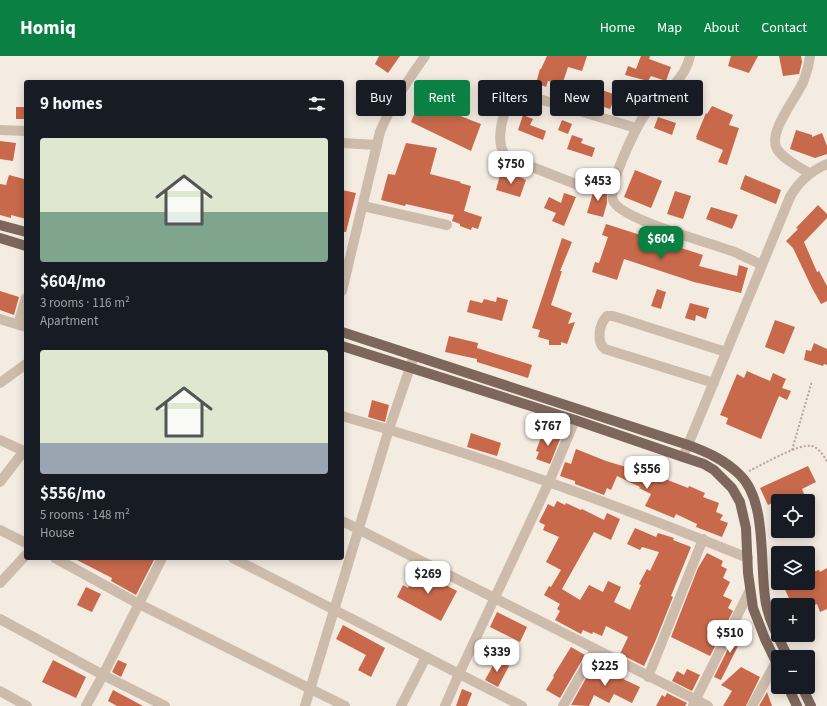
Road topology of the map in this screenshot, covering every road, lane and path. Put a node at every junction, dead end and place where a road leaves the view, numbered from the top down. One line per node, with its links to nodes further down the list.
1 (425, 56): 8 (street)
2 (690, 56): 4 (street)
3 (810, 56): 10 (street)
4 (636, 128): 11 (street); 18 (street)
5 (0, 130): 6 (street)
6 (24, 131)
7 (344, 143): 8 (street)
8 (377, 145): 12 (street)
9 (827, 164): 10 (street)
10 (809, 173): 18 (street)
11 (578, 185)
12 (364, 206): 14 (street); 19 (street)
13 (0, 225): 15 (main road)
14 (447, 225)
15 (24, 231)
16 (0, 238): 17 (main road)
17 (24, 245)
18 (762, 265): 25 (street)
19 (344, 283)
20 (24, 312): 22 (street)
21 (0, 320): 22 (street)
22 (22, 326)
23 (344, 333): 26 (main road)
24 (344, 347): 28 (main road)
25 (726, 352): 31 (street); 31 (street)
26 (414, 356): 28 (street); 36 (main road)
27 (24, 365): 30 (street)
28 (410, 368): 33 (main road); 34 (street)
29 (812, 381): 37 (path)
30 (0, 383)
31 (714, 383): 36 (street)
32 (344, 417): 34 (street)
33 (575, 420): 40 (main road); 44 (street)
34 (389, 429): 44 (street); 47 (street)
35 (0, 440): 38 (street)
36 (688, 445): 40 (street); 42 (main road)
37 (792, 450): 41 (path); 42 (path)
38 (24, 452)
39 (24, 453): 43 (street)
40 (683, 457): 51 (main road)
41 (827, 462)
42 (741, 475): 63 (main road)
43 (0, 482)
44 (549, 482): 48 (street); 57 (street)
45 (344, 522): 47 (street)
46 (0, 530): 49 (street)
47 (360, 530): 57 (street); 59 (street)
48 (703, 539): 51 (street); 68 (street)
49 (24, 542)
50 (24, 557): 55 (street)
51 (748, 558): 56 (main road)
52 (59, 560): 58 (street)
53 (161, 560): 58 (street)
54 (237, 560): 59 (street)
55 (0, 583)
56 (750, 590): 62 (main road); 73 (street)
57 (494, 599): 61 (street); 65 (street)
58 (139, 604): 67 (street); 69 (street)
59 (335, 609): 64 (street); 69 (street)
60 (1, 622): 67 (street)
61 (595, 650): 68 (street); 82 (street)
62 (771, 650)
63 (785, 650)
64 (426, 657): 65 (street); 79 (street)
65 (459, 674): 80 (street); 81 (street)
66 (771, 674): 84 (street)
67 (103, 675): 75 (street); 76 (street)
68 (648, 677): 73 (street)
69 (311, 688): 77 (street); 78 (street)
70 (0, 691): 74 (street)
71 (791, 694): 85 (main road)
72 (805, 694): 86 (main road)
73 (694, 703): 83 (street)
74 (27, 706)
75 (86, 706)
76 (164, 706)
77 (305, 706)
78 (345, 706)
79 (401, 706)
80 (445, 706)
81 (522, 706)
82 (563, 706)
83 (708, 706)
84 (752, 706)
85 (797, 706)
86 (811, 706)

